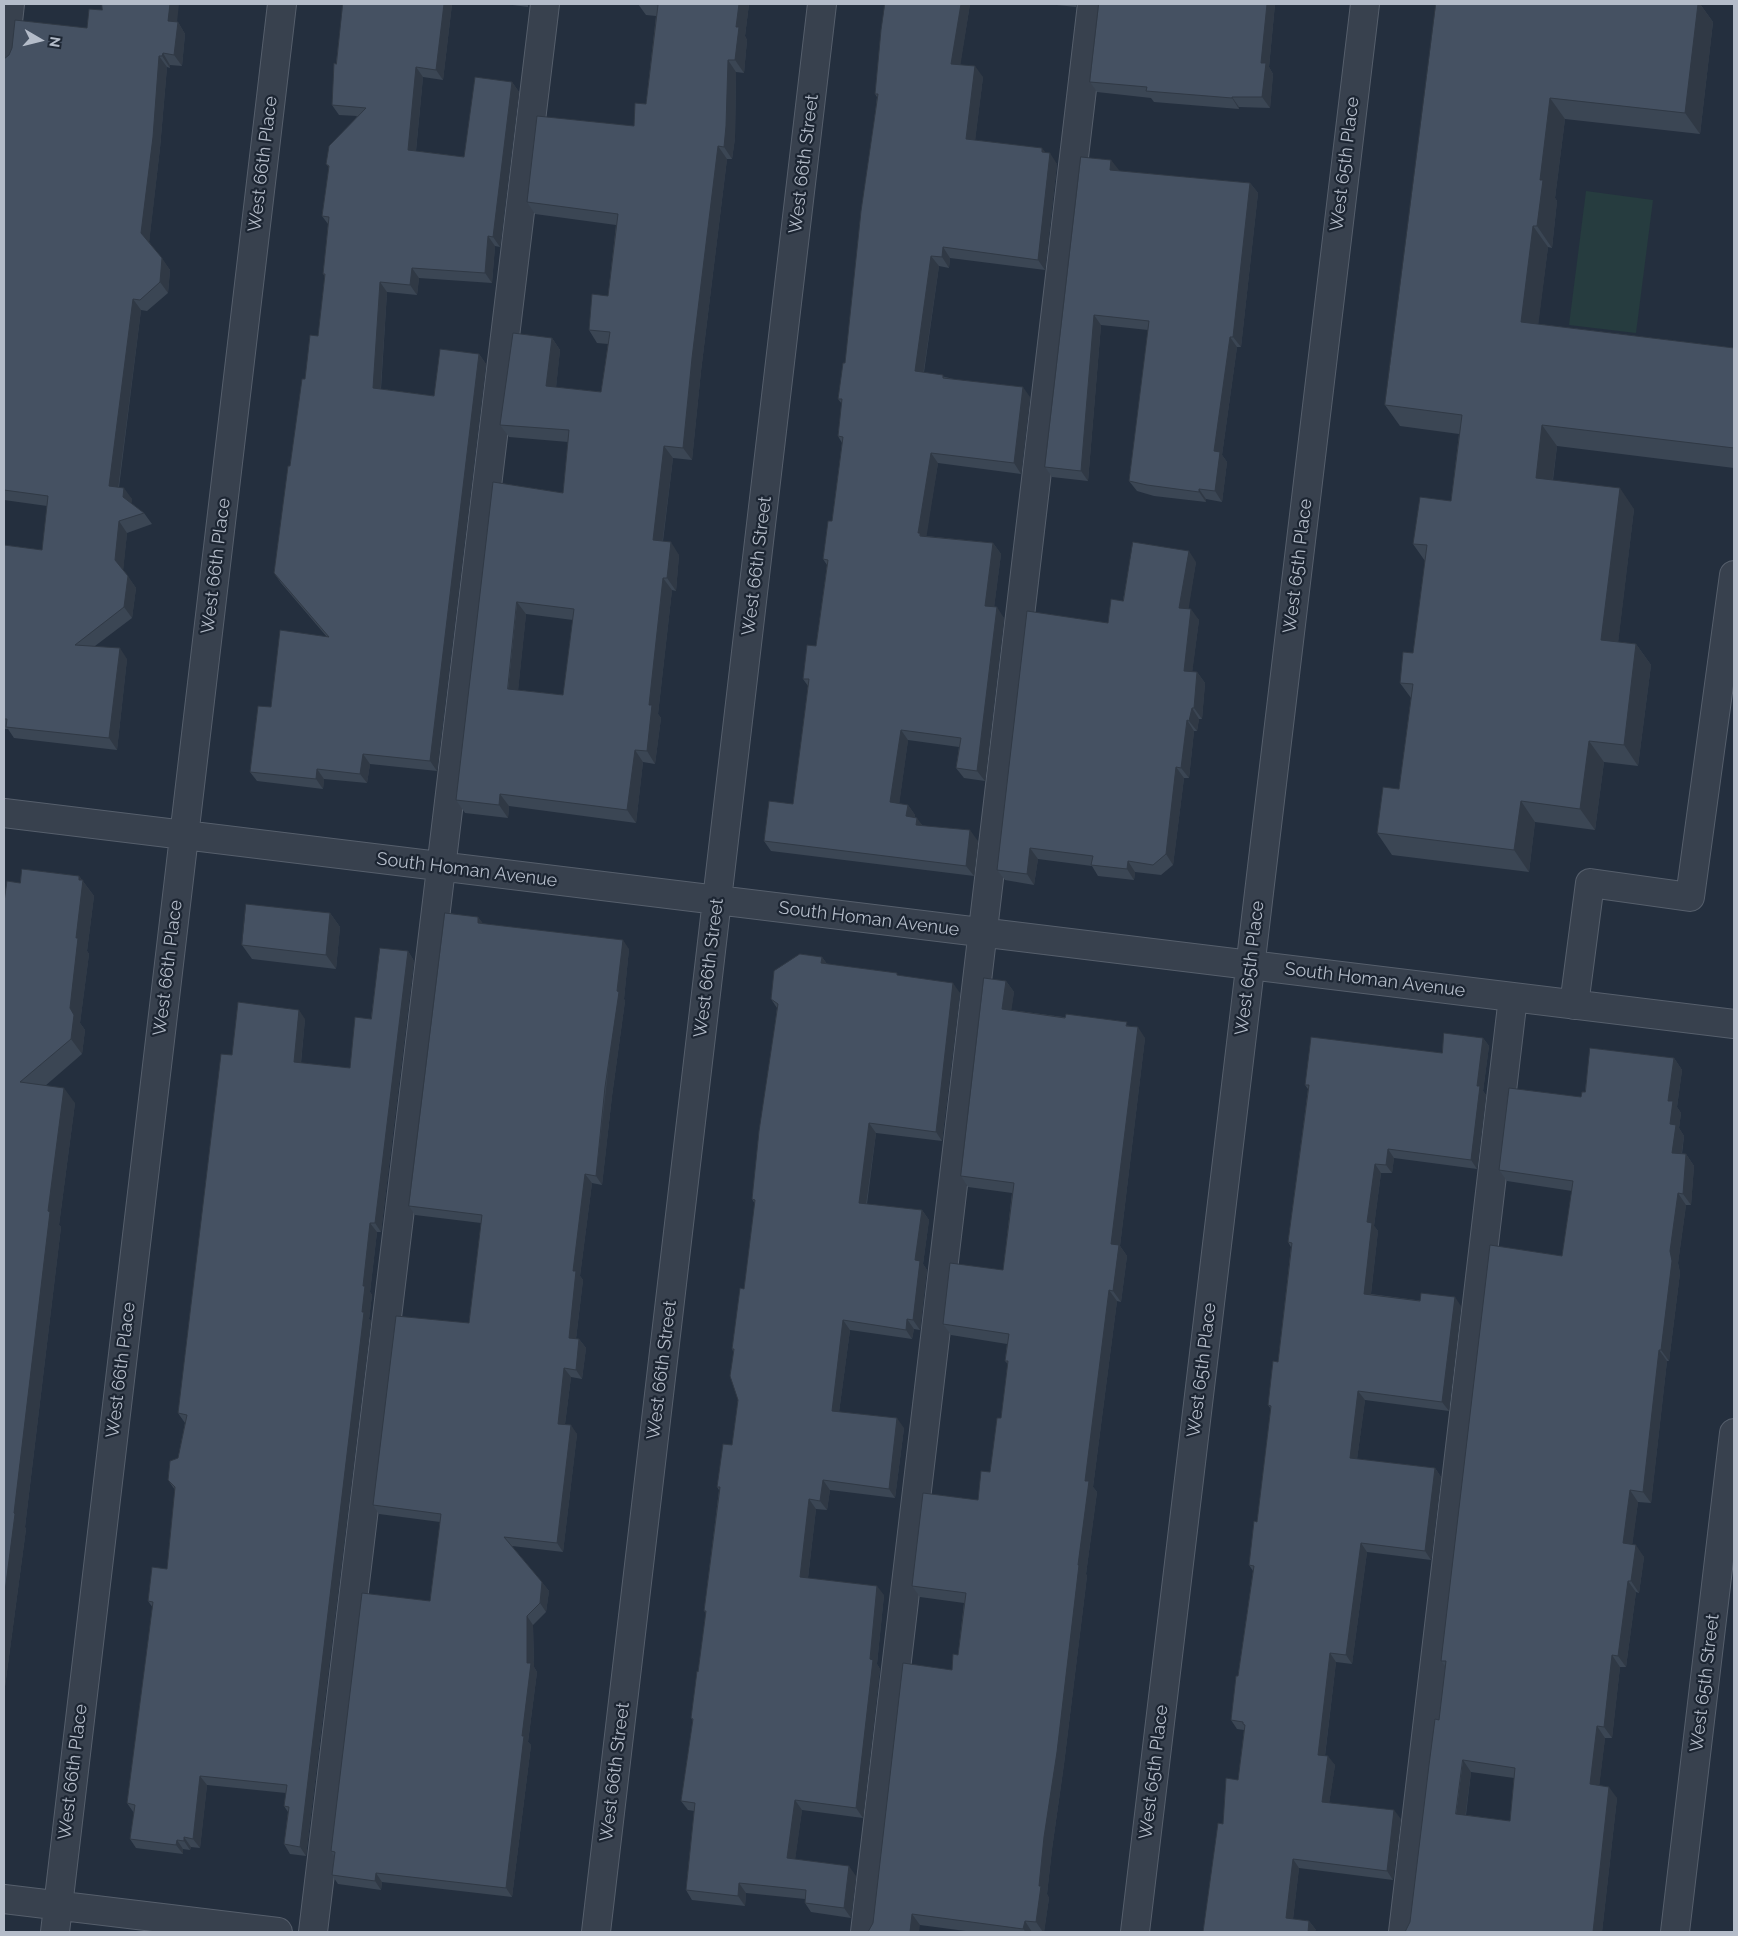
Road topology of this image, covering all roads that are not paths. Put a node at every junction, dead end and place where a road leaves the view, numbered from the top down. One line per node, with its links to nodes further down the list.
1 (10, 4): 7 (street)
2 (282, 4): 10 (street, West 66th Place)
3 (545, 4): 11 (street)
4 (822, 4): 12 (street, West 66th Street)
5 (1092, 4): 13 (street)
6 (1364, 4): 14 (street, West 65th Place)
7 (4, 57)
8 (1734, 575): 16 (street)
9 (4, 813): 10 (street, South Homan Avenue)
10 (184, 835): 11 (street, South Homan Avenue); 20 (street, West 66th Place)
11 (441, 866): 12 (street, South Homan Avenue); 22 (street)
12 (717, 900): 13 (street, South Homan Avenue); 23 (street, West 66th Street)
13 (983, 933): 14 (street, South Homan Avenue); 24 (street)
14 (1250, 965): 15 (street, South Homan Avenue); 25 (street, West 65th Place)
15 (1512, 997): 16 (street, South Homan Avenue); 26 (street)
16 (1574, 1004): 17 (street, South Homan Avenue)
17 (1734, 1024)
18 (1734, 1433): 27 (street, West 65th Street)
19 (4, 1899): 20 (street)
20 (56, 1919): 21 (street)
21 (278, 1932)
22 (313, 1932)
23 (596, 1932)
24 (865, 1932)
25 (1135, 1932)
26 (1403, 1932)
27 (1675, 1932)

